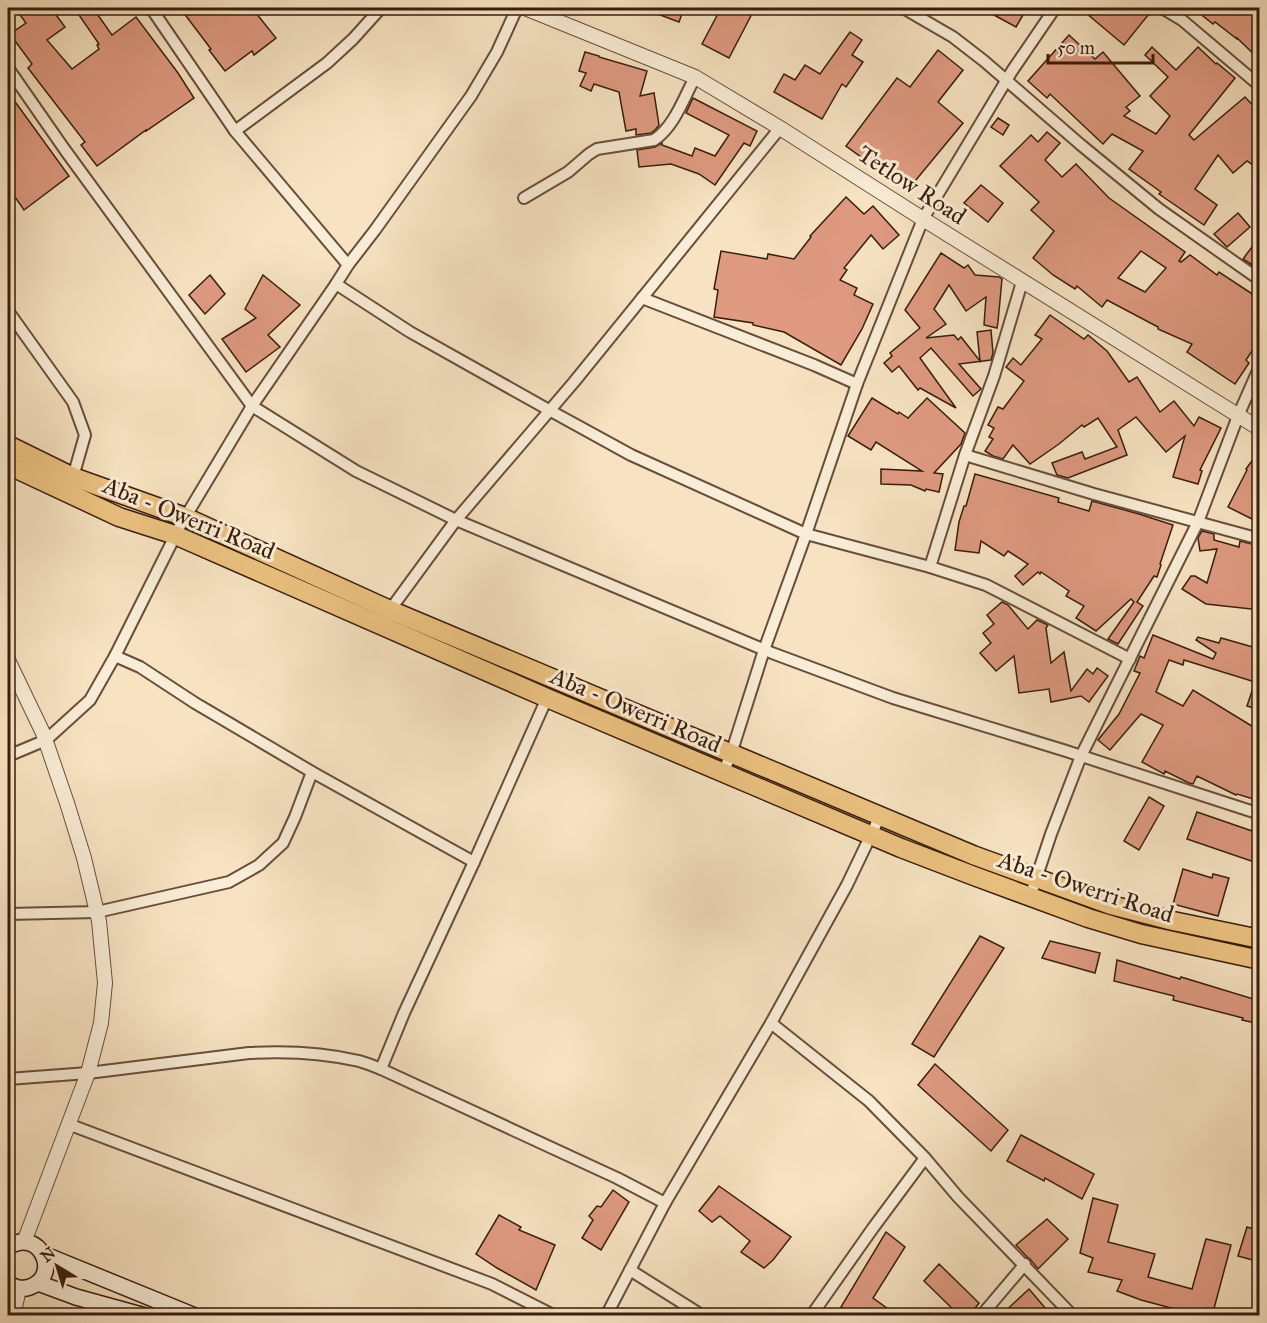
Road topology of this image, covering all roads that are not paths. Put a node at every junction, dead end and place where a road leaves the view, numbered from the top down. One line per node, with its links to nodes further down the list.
1 (151, 8): 14 (street)
2 (381, 8): 14 (street)
3 (517, 8): 17 (street)
4 (525, 8): 8 (street, Tetlow Road)
5 (903, 8): 11 (street)
6 (1055, 8): 11 (street)
7 (1162, 8): 12 (street)
8 (541, 10): 10 (street, Tetlow Road)
9 (8, 68): 25 (street)
10 (695, 77): 13 (street, Tetlow Road); 15 (street)
11 (1006, 81): 16 (street); 18 (street)
12 (1260, 86)
13 (780, 128): 16 (street, Tetlow Road); 21 (street)
14 (235, 131): 17 (street)
15 (524, 198)
16 (923, 219): 19 (street, Tetlow Road); 24 (street)
17 (348, 266): 20 (street)
18 (1260, 280)
19 (1023, 282): 27 (street, Tetlow Road); 30 (street)
20 (336, 284): 25 (street); 26 (street)
21 (642, 298): 24 (street); 26 (street)
22 (8, 311): 32 (street)
23 (1260, 366): 27 (street)
24 (857, 384): 36 (street)
25 (252, 406): 33 (street); 34 (street)
26 (549, 410): 34 (street); 36 (street)
27 (1238, 416): 28 (street, Tetlow Road); 35 (street)
28 (1260, 429)
29 (8, 445): 32 (highway, Aba - Owerri Road)
30 (965, 455): 35 (street); 39 (street)
31 (8, 465): 37 (highway, Aba - Owerri Road)
32 (73, 477): 33 (highway, Aba - Owerri Road)
33 (185, 517): 37 (street); 40 (highway, Aba - Owerri Road)
34 (456, 520): 40 (street); 41 (street)
35 (1198, 522): 38 (street); 43 (street)
36 (806, 534): 39 (street); 41 (street)
37 (175, 535): 42 (street); 45 (highway, Aba - Owerri Road)
38 (1260, 539)
39 (930, 567): 43 (street)
40 (390, 610): 47 (highway, Aba - Owerri Road)
41 (764, 650): 47 (street); 49 (street)
42 (115, 656): 46 (street); 50 (street)
43 (1130, 659): 49 (street)
44 (8, 660): 46 (street)
45 (547, 698): 51 (highway, Aba - Owerri Road); 55 (street)
46 (46, 740): 48 (street); 58 (street)
47 (730, 754): 51 (street); 53 (highway, Aba - Owerri Road)
48 (8, 756)
49 (1081, 756): 52 (street); 56 (street)
50 (312, 772): 55 (street); 58 (street)
51 (723, 773): 54 (highway, Aba - Owerri Road)
52 (1260, 814)
53 (880, 816): 54 (street); 56 (highway, Aba - Owerri Road)
54 (870, 835): 57 (highway, Aba - Owerri Road); 62 (street)
55 (474, 862): 63 (street)
56 (1036, 878): 57 (street); 60 (highway, Aba - Owerri Road)
57 (1030, 897): 61 (highway, Aba - Owerri Road)
58 (97, 912): 59 (street); 64 (street)
59 (8, 914)
60 (1260, 939)
61 (1260, 960)
62 (771, 1023): 67 (street); 68 (street)
63 (381, 1069): 64 (street); 68 (street)
64 (88, 1073): 65 (street); 66 (street)
65 (8, 1079)
66 (68, 1124): 69 (street); 78 (street)
67 (925, 1158): 71 (street); 81 (street)
68 (665, 1203): 72 (street)
69 (14, 1243): 70 (main road)
70 (43, 1254): 73 (main road); 77 (main road)
71 (1025, 1264): 82 (street); 83 (street)
72 (630, 1270): 79 (street); 80 (street)
73 (38, 1283): 74 (main road); 76 (main road)
74 (13, 1286): 75 (street)
75 (13, 1316)
76 (145, 1316)
77 (195, 1316)
78 (555, 1316)
79 (606, 1316)
80 (703, 1316)
81 (811, 1316)
82 (981, 1316)
83 (1073, 1316)

